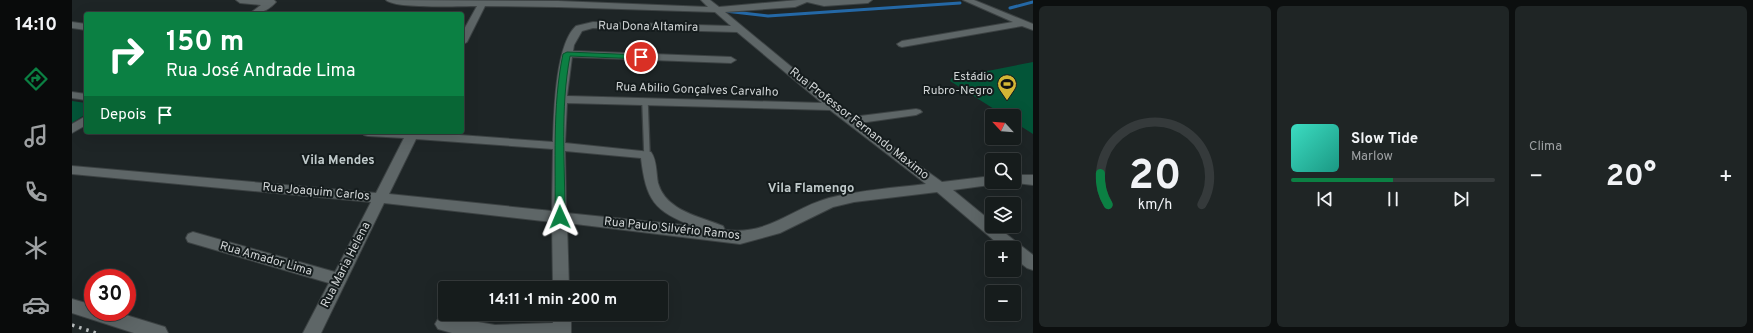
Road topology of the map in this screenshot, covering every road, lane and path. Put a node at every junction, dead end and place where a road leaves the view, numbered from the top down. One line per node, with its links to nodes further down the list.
1 (240, 0): 7 (street)
2 (390, 0): 8 (street)
3 (705, 0): 9 (street, Rua Professor Fernando Maximo)
4 (807, 0): 5 (street); 9 (street)
5 (868, 0)
6 (967, 0): 11 (street)
7 (273, 2): 10 (street)
8 (482, 5): 9 (street); 16 (street)
9 (718, 10): 15 (street, Rua Professor Fernando Maximo)
10 (256, 12)
11 (1023, 23): 14 (street); 17 (street)
12 (72, 25): 13 (street)
13 (84, 27)
14 (1033, 28)
15 (740, 29): 18 (street, Rua Dona Altamira); 24 (street, Rua Professor Fernando Maximo)
16 (464, 38)
17 (902, 44)
18 (567, 54): 19 (street); 22 (street, Rua Dona Altamira)
19 (730, 60)
20 (72, 95): 21 (street)
21 (84, 97)
22 (560, 99): 23 (street, Rua Abilio Gonçalves Carvalho); 30 (street, Rua Dona Altamira)
23 (645, 102): 24 (street, Rua Abilio Gonçalves Carvalho); 31 (lane)
24 (834, 107): 27 (street, Rua Professor Fernando Maximo)
25 (916, 112): 27 (street)
26 (84, 121): 28 (street)
27 (850, 121): 36 (street, Rua Professor Fernando Maximo)
28 (72, 129)
29 (412, 134): 30 (street); 37 (street, Rua Maria Helena)
30 (559, 146): 31 (street); 38 (street, Rua Dona Altamira)
31 (647, 155): 40 (street)
32 (72, 170): 37 (street, Rua Joaquim Carlos)
33 (1021, 179): 34 (street)
34 (1033, 180)
35 (985, 182): 36 (street, Rua Paulo Silvério Ramos)
36 (941, 188): 40 (street, Rua Paulo Silvério Ramos); 41 (street, Rua Professor Fernando Maximo)
37 (380, 198): 38 (street, Rua Joaquim Carlos); 44 (street, Rua Maria Helena)
38 (560, 217): 40 (street, Rua Paulo Silvério Ramos); 45 (street, Rua Dona Altamira)
39 (193, 238): 44 (street, Rua Amador Lima)
40 (740, 238)
41 (1005, 241)
42 (1021, 254): 43 (street, Rua Professor Fernando Maximo)
43 (1033, 264)
44 (340, 280): 51 (street, Rua Maria Helena)
45 (561, 281)
46 (72, 306): 50 (street)
47 (562, 321): 49 (street)
48 (444, 324): 49 (street)
49 (562, 332)
50 (159, 333)
51 (312, 333)

